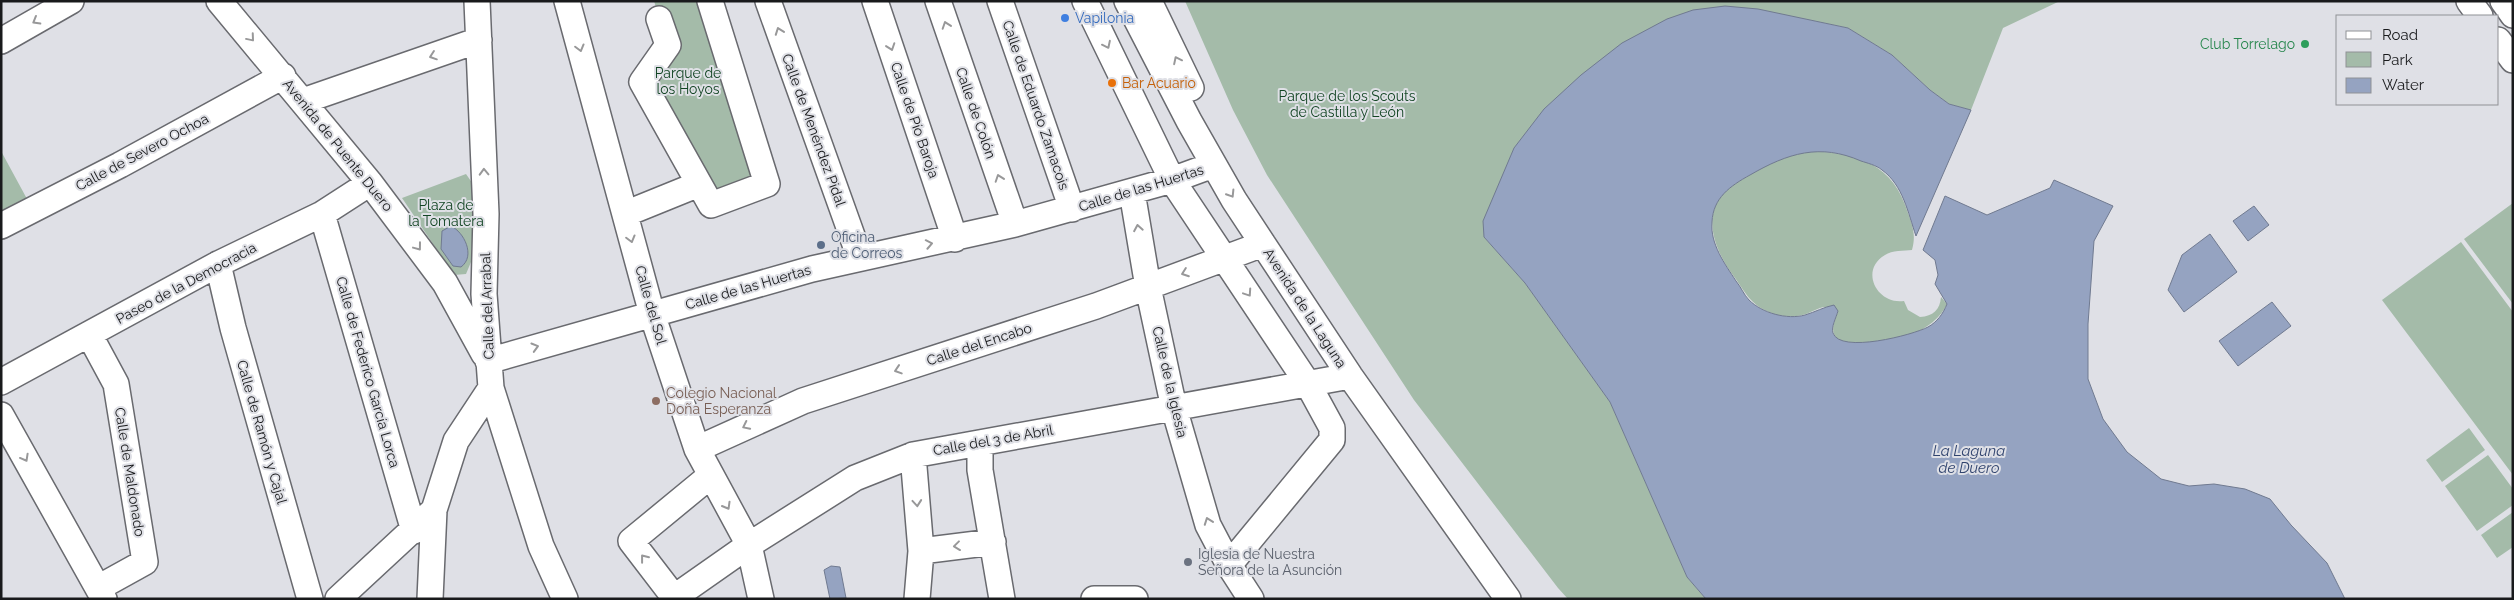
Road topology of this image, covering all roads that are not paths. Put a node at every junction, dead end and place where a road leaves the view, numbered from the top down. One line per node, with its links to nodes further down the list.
1 (71, 1): 19 (street, one-way to 19)
2 (219, 1): 22 (street, Avenida de Puente Duero, one-way to 22)
3 (477, 1): 18 (street, Calle del Arrabal)
4 (567, 1): 33 (street, Calle del Sol, one-way to 33)
5 (710, 1): 29 (street)
6 (768, 1): 38 (street, Calle de Menéndez Pidal, one-way to 6)
7 (875, 1): 36 (street, Calle de Pío Baroja, one-way to 36)
8 (938, 1): 34 (street, Calle de Colón, one-way to 8)
9 (1000, 1): 31 (street, Calle de Eduardo Zamacois)
10 (1085, 1): 25 (street, one-way to 25)
11 (1127, 1): 24 (street, Avenida de la Laguna)
12 (1149, 1): 76 (street, Avenida de la Laguna, one-way to 12)
13 (2469, 1): 15 (street)
14 (2503, 1): 16 (street)
15 (2479, 15)
16 (2513, 15)
17 (659, 19): 29 (street)
18 (479, 40): 23 (street, one-way to 23); 43 (street, Calle del Arrabal, one-way to 18)
19 (1, 41)
20 (2499, 41): 21 (street)
21 (2513, 60)
22 (282, 76): 23 (street, Avenida de Puente Duero); 35 (street, Calle de Severo Ochoa)
23 (303, 101): 28 (street, Avenida de Puente Duero)
24 (1179, 102): 25 (street); 26 (street, Avenida de la Laguna)
25 (1144, 120): 27 (street)
26 (1213, 165): 27 (street, Calle de las Huertas); 37 (street, Avenida de la Laguna, one-way to 37)
27 (1172, 180): 30 (street, Calle de las Huertas); 39 (street)
28 (370, 183): 32 (street, Paseo de la Democracia); 42 (street, Avenida de Puente Duero, one-way to 42)
29 (699, 184): 33 (street)
30 (1132, 192): 31 (street, Calle de las Huertas); 41 (street, Calle de la Iglesia, one-way to 30)
31 (1072, 209): 34 (street, Calle de las Huertas)
32 (322, 214): 40 (street, Paseo de la Democracia); 58 (street, Calle de Federico García Lorca)
33 (625, 214): 44 (street, Calle del Sol, one-way to 44)
34 (1015, 224): 36 (street, Calle de las Huertas)
35 (1, 226)
36 (956, 239): 38 (street, Calle de las Huertas, one-way to 36)
37 (1263, 244): 39 (street, Calle del Encabo); 47 (street, Avenida de la Laguna)
38 (860, 258): 44 (street, Calle de las Huertas)
39 (1224, 259): 41 (street, Calle del Encabo, one-way to 41); 49 (street, one-way to 49)
40 (218, 264): 45 (street, Paseo de la Democracia); 65 (street, Calle de Ramón y Cajal)
41 (1148, 287): 51 (street, Calle de la Iglesia); 54 (street, Calle del Encabo, one-way to 54)
42 (451, 294): 43 (street); 46 (street, Avenida de Puente Duero)
43 (484, 294): 46 (street, Calle del Arrabal)
44 (652, 314): 46 (street, Calle de las Huertas, one-way to 44); 54 (street, Calle del Sol)
45 (90, 334): 48 (street, Paseo de la Democracia); 63 (street, Calle de Maldonado)
46 (488, 361): 50 (street, Calle del Arrabal)
47 (1350, 376): 49 (street, Calle del 3 de Abril); 75 (street, Avenida de la Laguna)
48 (1, 382)
49 (1308, 384): 51 (street, Calle del 3 de Abril); 62 (street)
50 (491, 388): 57 (street); 68 (street, Calle del Arrabal)
51 (1174, 408): 53 (street, Calle del 3 de Abril); 62 (street, Calle de la Iglesia, one-way to 51)
52 (1, 415): 63 (street, one-way to 63)
53 (980, 443): 55 (street, Calle del 3 de Abril); 59 (street)
54 (697, 449): 56 (street, Calle del Sol)
55 (913, 455): 60 (street, Calle del 3 de Abril); 61 (street, one-way to 61)
56 (710, 476): 60 (street, Calle del Sol, one-way to 60); 64 (street, one-way to 56)
57 (434, 510): 58 (street); 67 (street)
58 (414, 531): 66 (street)
59 (992, 542): 61 (street, one-way to 61); 71 (street)
60 (749, 545): 64 (street, Calle del 3 de Abril); 69 (street, Calle del Sol)
61 (921, 551): 70 (street)
62 (1230, 565): 74 (street, Calle de la Iglesia)
63 (101, 593)
64 (673, 598)
65 (310, 599)
66 (338, 599)
67 (430, 599)
68 (565, 599)
69 (761, 599)
70 (918, 599)
71 (1002, 599)
72 (1094, 599): 73 (street)
73 (1135, 599)
74 (1251, 599)
75 (1508, 599)
76 (1527, 599)

